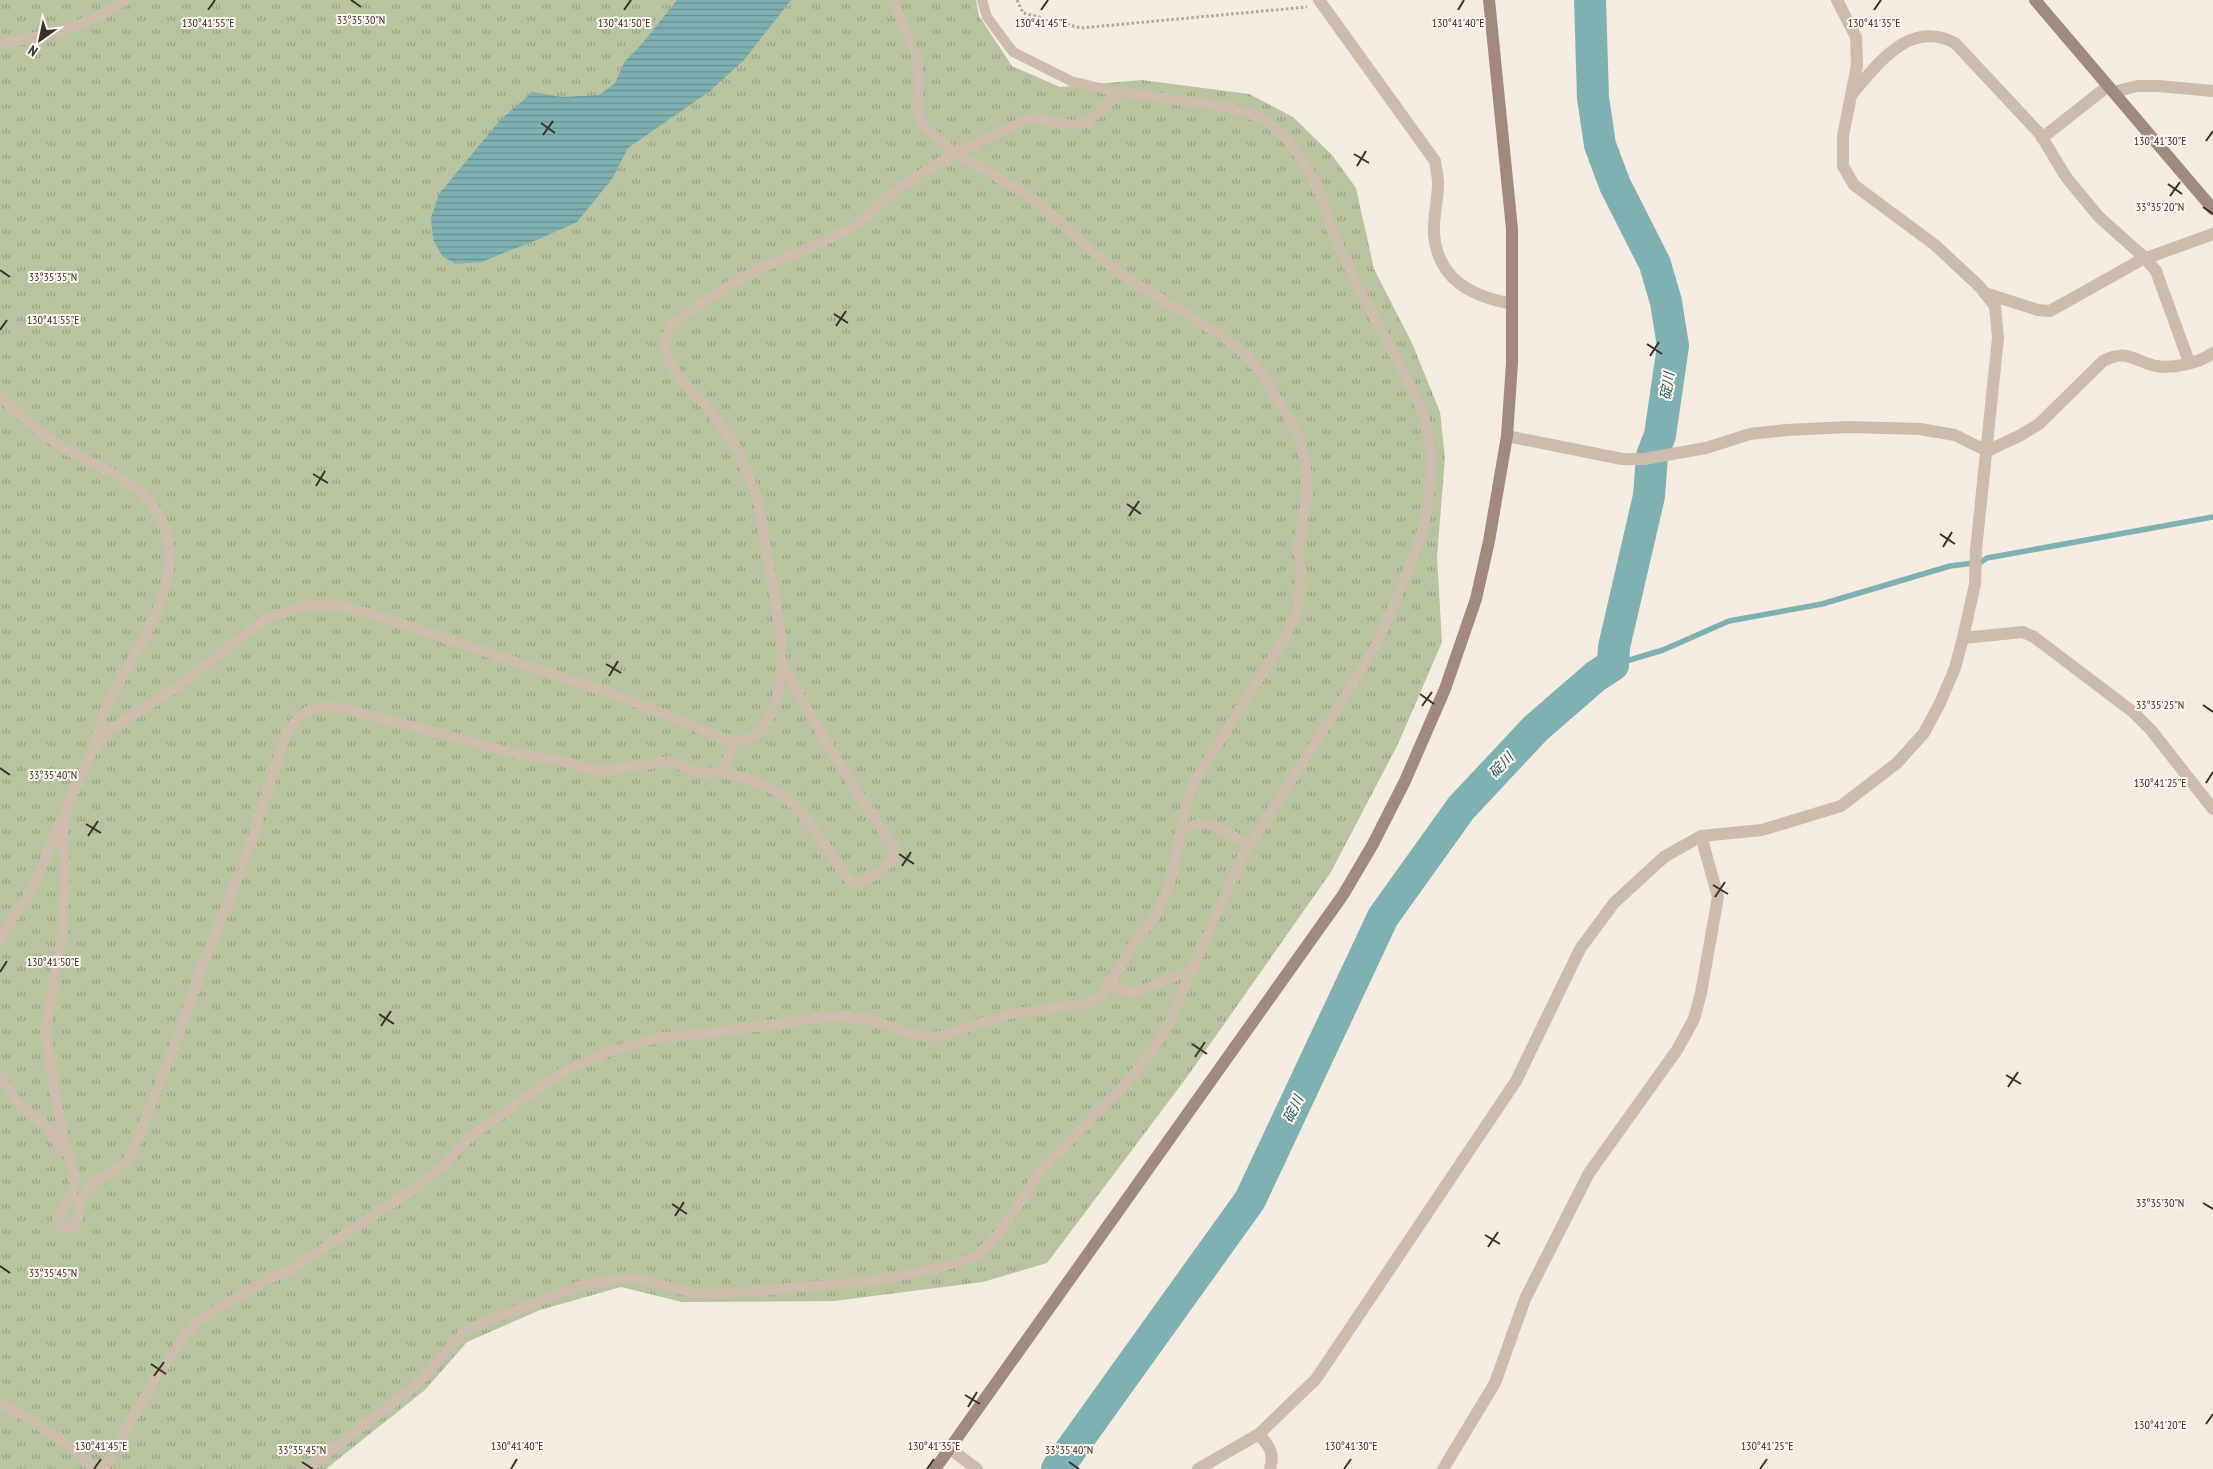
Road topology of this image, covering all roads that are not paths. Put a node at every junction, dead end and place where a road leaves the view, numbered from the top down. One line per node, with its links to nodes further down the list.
1 (126, 0): 8 (lane)
2 (893, 0): 14 (lane)
3 (982, 0): 11 (lane)
4 (1489, 0): 19 (street)
5 (1837, 0): 12 (street)
6 (2035, 0): 9 (street)
7 (1321, 3): 19 (street)
8 (0, 44)
9 (2111, 89): 10 (street); 13 (street); 15 (street)
10 (2213, 91)
11 (1120, 92): 14 (lane); 34 (lane)
12 (1850, 96): 13 (street); 18 (street)
13 (2042, 138): 17 (street)
14 (955, 153): 26 (lane); 32 (lane)
15 (2213, 209)
16 (2213, 234): 17 (street)
17 (2145, 258): 18 (street); 21 (street)
18 (1985, 293): 24 (street)
19 (1512, 304): 23 (street)
20 (2213, 353): 21 (street)
21 (2189, 362): 24 (street)
22 (0, 397): 28 (lane)
23 (1507, 436): 24 (street); 42 (street)
24 (1987, 451): 25 (street)
25 (1963, 638): 31 (street); 33 (street)
26 (781, 662): 27 (lane); 29 (lane)
27 (736, 740): 28 (lane); 29 (lane)
28 (92, 752): 30 (lane)
29 (718, 771): 39 (lane)
30 (66, 809): 35 (lane); 39 (lane)
31 (2213, 809)
32 (1183, 830): 34 (lane); 37 (lane)
33 (1701, 836): 41 (street); 50 (street)
34 (1250, 845): 36 (lane)
35 (0, 942)
36 (1194, 968): 37 (lane); 45 (lane)
37 (1115, 974): 44 (lane)
38 (0, 1075): 39 (lane)
39 (70, 1160)
40 (0, 1403): 43 (lane)
41 (1259, 1434): 48 (street); 49 (street)
42 (948, 1448): 46 (street); 47 (street)
43 (95, 1469)
44 (104, 1469)
45 (306, 1469)
46 (935, 1469)
47 (977, 1469)
48 (1198, 1469)
49 (1270, 1469)
50 (1443, 1469)

